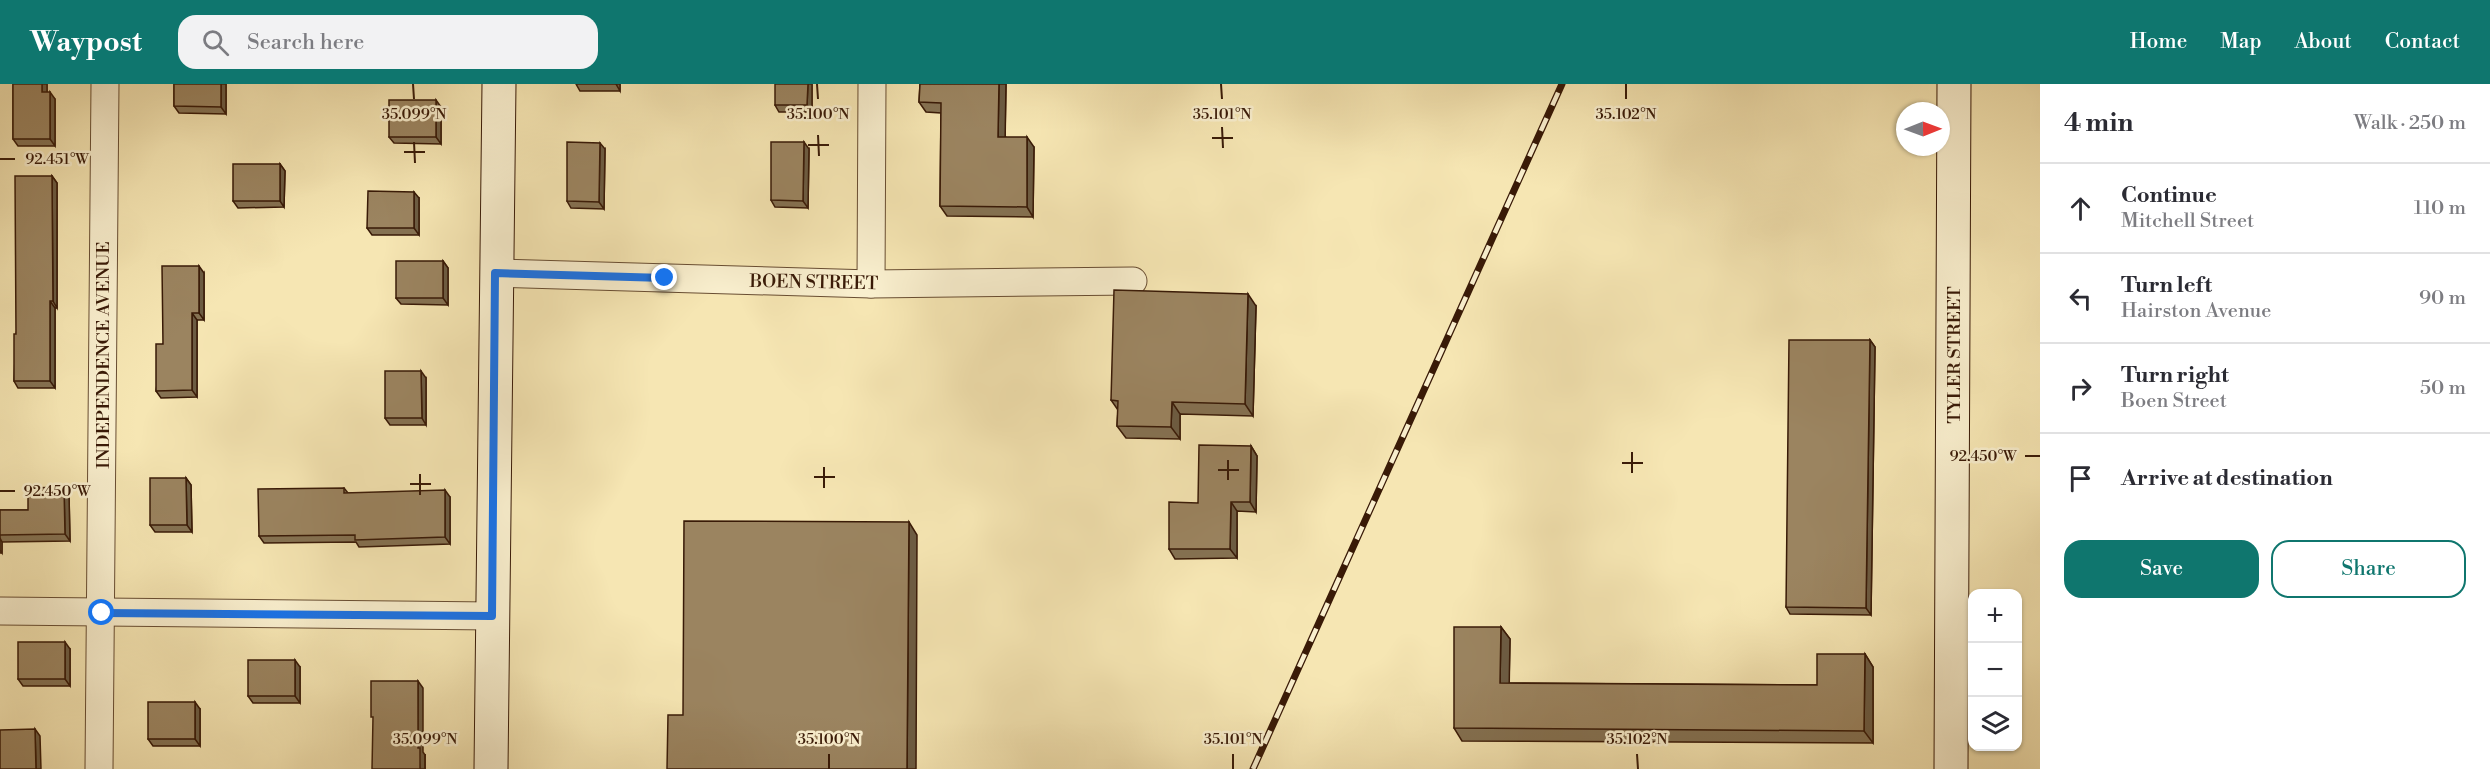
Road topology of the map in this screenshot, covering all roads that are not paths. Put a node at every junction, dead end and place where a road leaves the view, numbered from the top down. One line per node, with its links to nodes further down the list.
1 (105, 84): 9 (street, INDEPENDENCE AVENUE)
2 (499, 84): 5 (street)
3 (872, 84): 7 (street)
4 (1953, 84): 13 (street, TYLER STREET)
5 (495, 273): 7 (street, BOEN STREET); 10 (street)
6 (1133, 281): 7 (street, BOEN STREET)
7 (871, 284)
8 (0, 611): 9 (street)
9 (102, 613): 10 (street); 11 (street, INDEPENDENCE AVENUE)
10 (492, 616): 12 (street)
11 (99, 769)
12 (491, 769)
13 (1952, 769)

